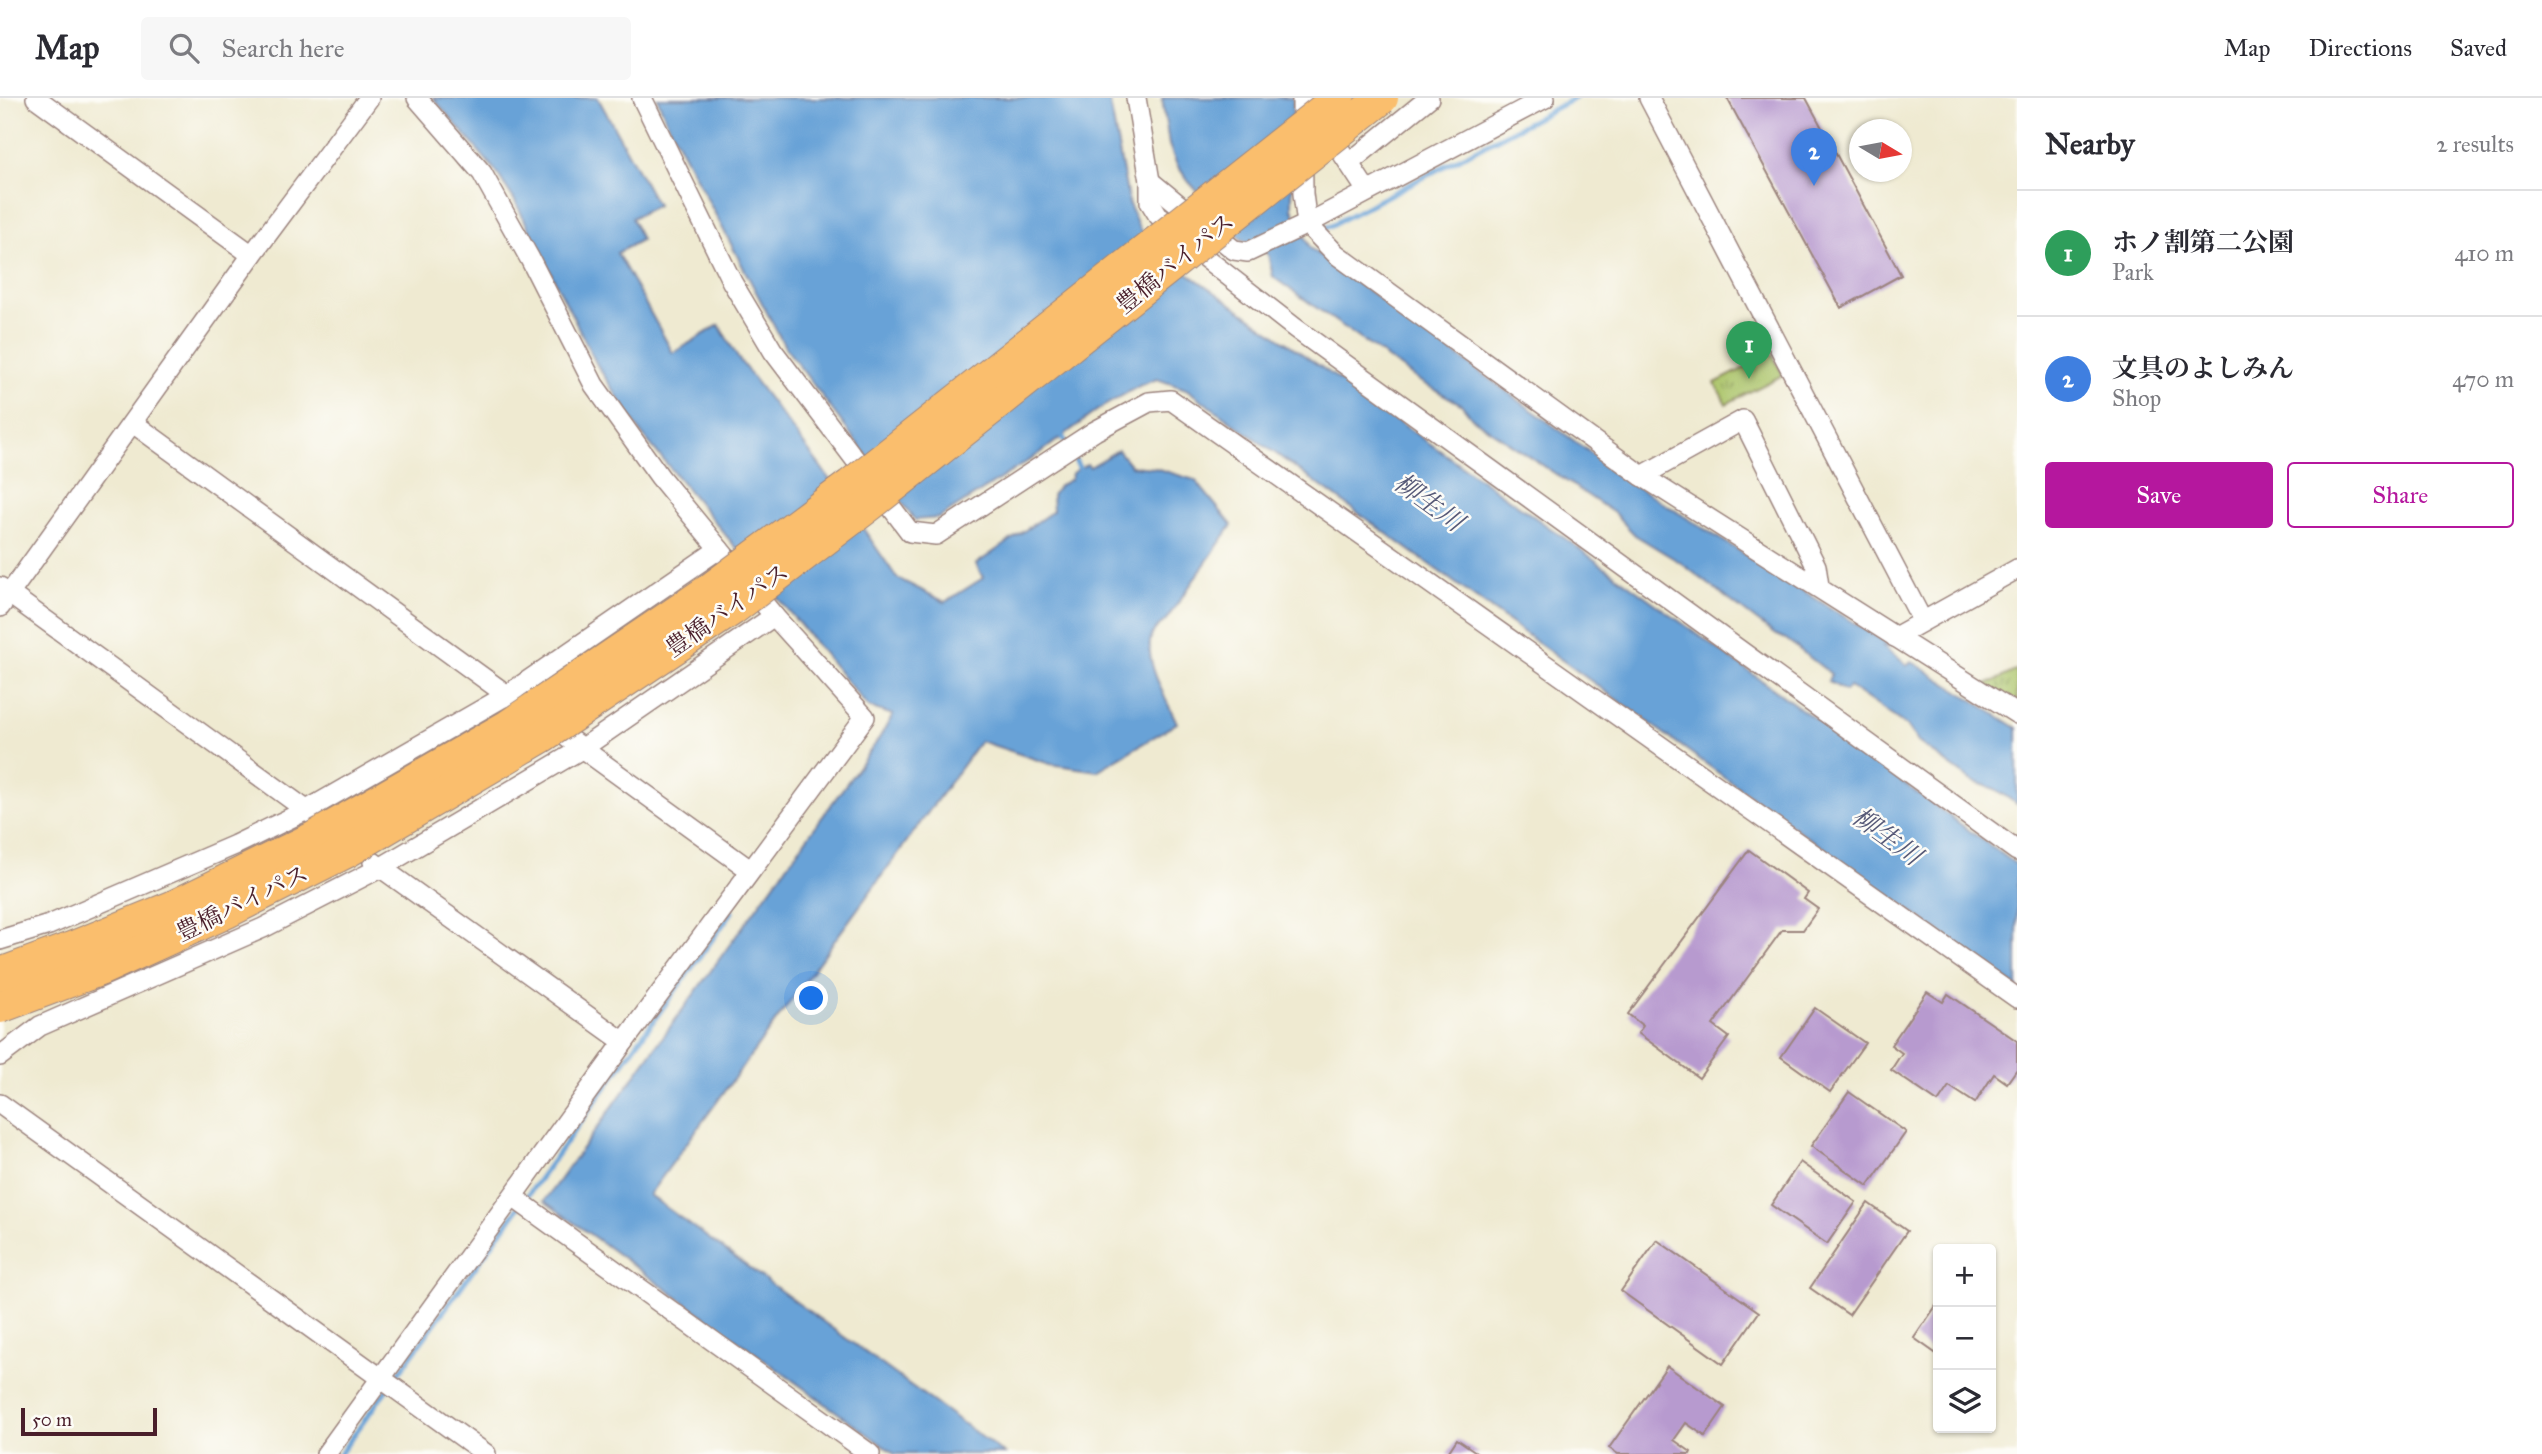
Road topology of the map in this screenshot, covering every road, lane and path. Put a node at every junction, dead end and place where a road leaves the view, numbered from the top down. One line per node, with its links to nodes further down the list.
1 (36, 98): 16 (street)
2 (369, 98): 16 (street)
3 (417, 98): 19 (street)
4 (642, 98): 35 (street)
5 (1136, 98): 13 (street)
6 (1304, 98): 12 (street); 15 (street)
7 (1338, 98): 34 (highway, 豊橋バイパス, bridge)
8 (1382, 98): 36 (highway, 豊橋バイパス, bridge)
9 (1429, 98): 12 (street)
10 (1545, 98): 14 (street)
11 (1649, 98): 24 (street)
12 (1349, 163): 14 (street)
13 (1150, 181): 15 (street); 30 (street)
14 (1367, 191): 15 (street)
15 (1308, 225): 18 (street)
16 (252, 255): 17 (street)
17 (133, 423): 22 (street); 26 (street)
18 (1642, 476): 21 (street); 21 (street)
19 (719, 549): 23 (street); 26 (street)
20 (2017, 569): 24 (street)
21 (1819, 586): 25 (street)
22 (3, 596): 29 (street)
23 (774, 616): 28 (street); 32 (street)
24 (1922, 620): 25 (street)
25 (1895, 638): 27 (street)
26 (507, 695): 28 (street); 29 (street)
27 (2017, 714)
28 (583, 748): 31 (street); 32 (street)
29 (307, 810): 31 (street); 33 (street)
30 (2017, 850)
31 (380, 868): 37 (street); 38 (street)
32 (750, 870): 37 (street)
33 (0, 940)
34 (0, 974)
35 (2017, 998)
36 (0, 1007)
37 (624, 1042): 40 (street)
38 (0, 1056)
39 (0, 1104): 41 (street)
40 (513, 1198): 41 (street); 44 (street)
41 (381, 1379): 42 (street); 43 (street)
42 (326, 1454)
43 (486, 1454)
44 (870, 1454)

